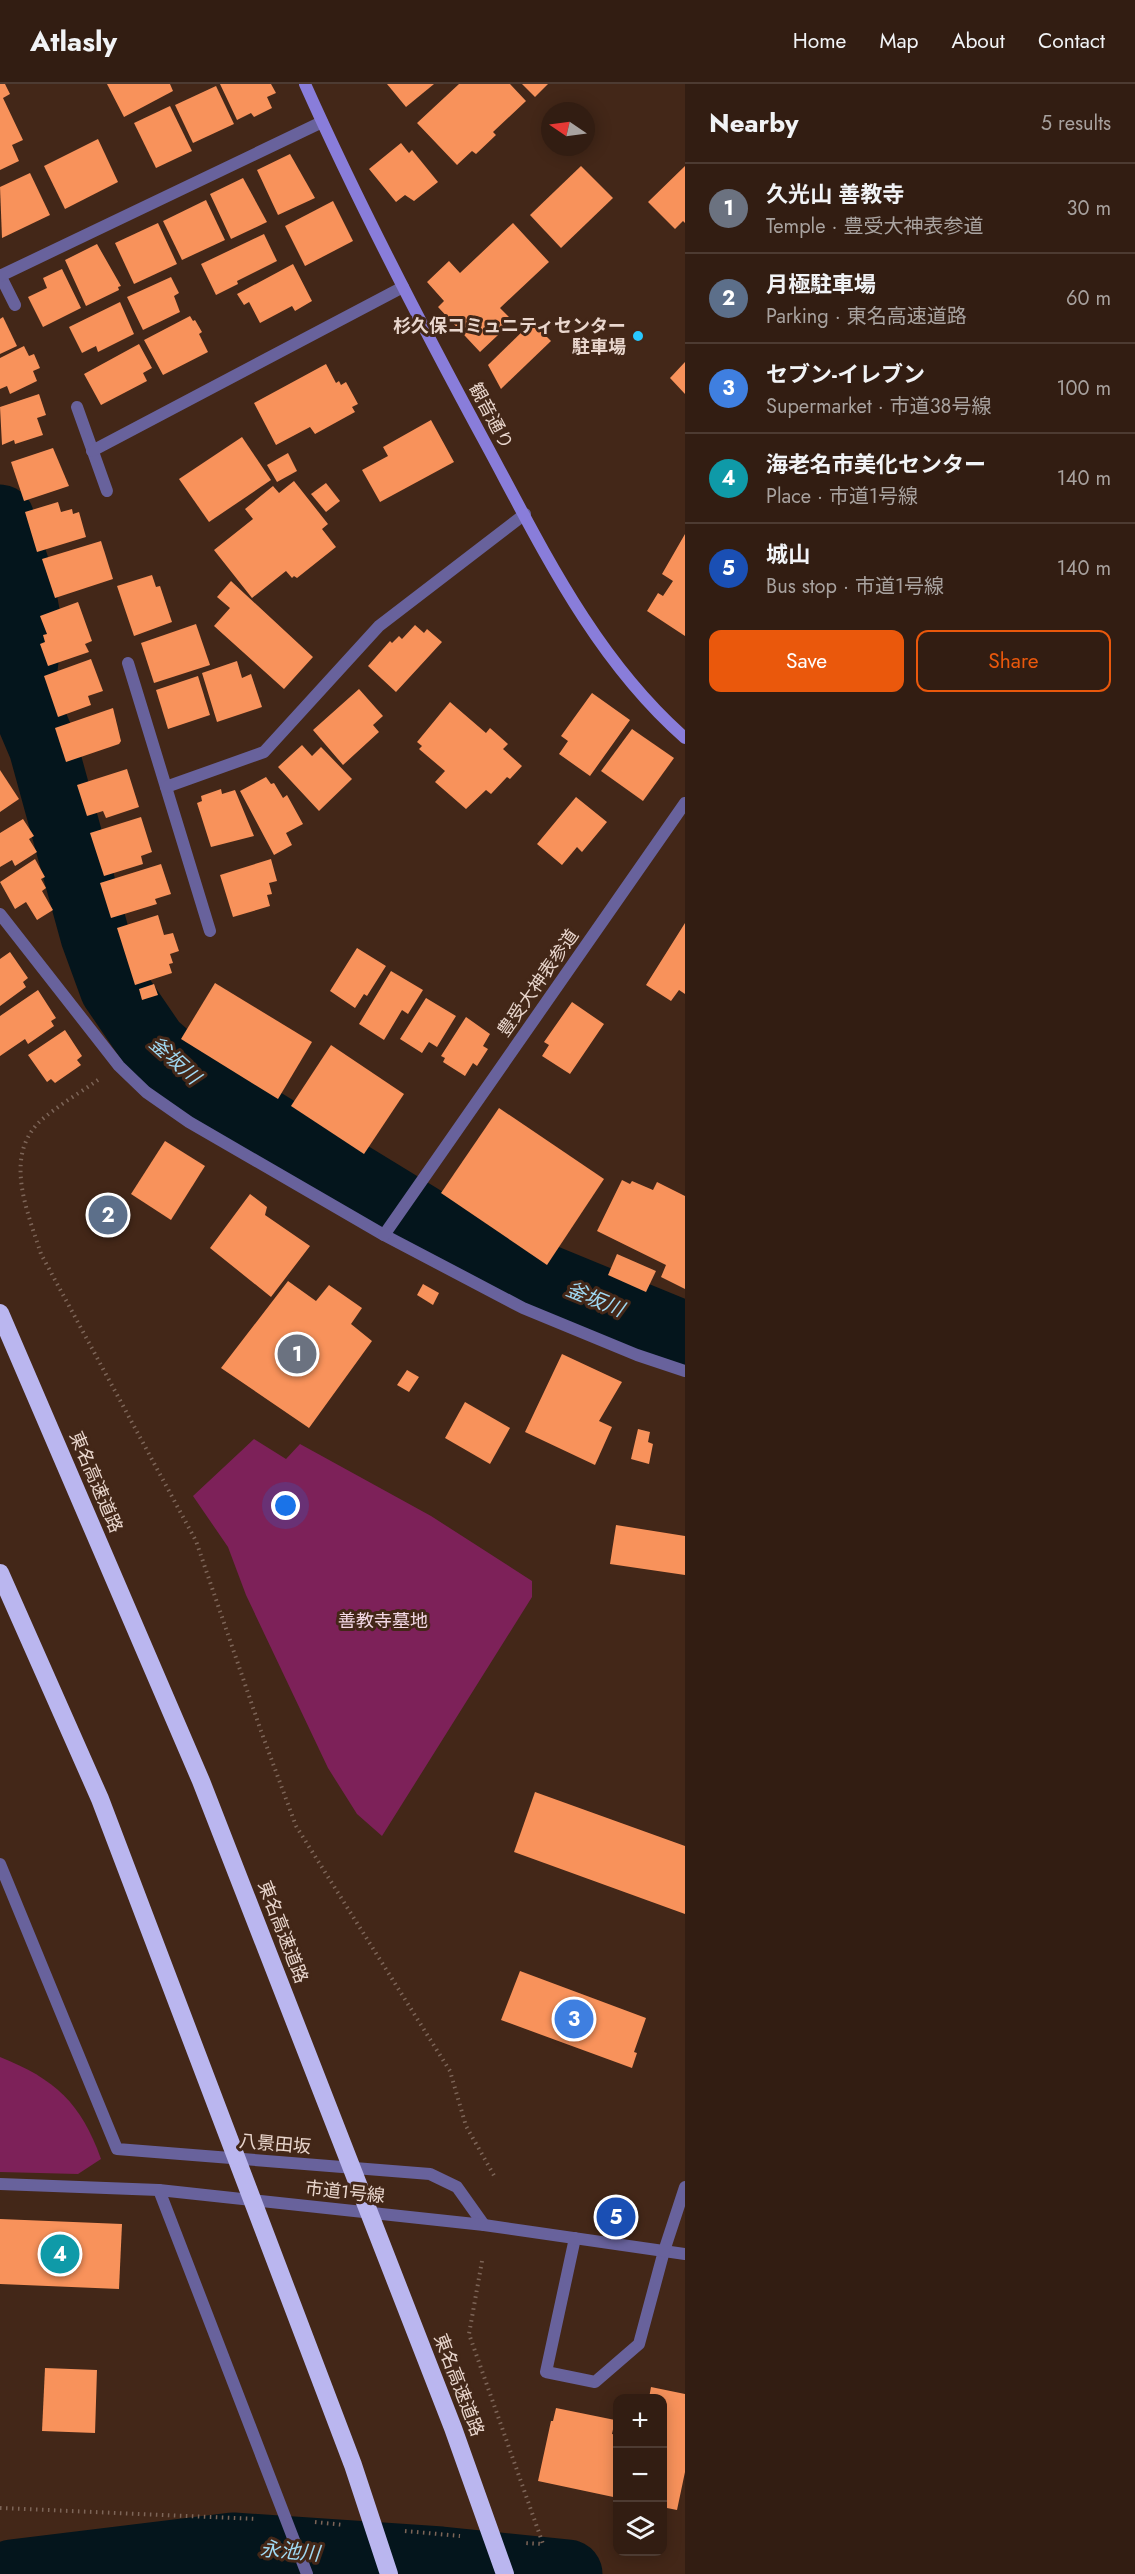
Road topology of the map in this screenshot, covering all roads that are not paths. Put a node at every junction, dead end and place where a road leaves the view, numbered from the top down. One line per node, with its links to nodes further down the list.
1 (305, 84): 2 (main road, 観音通り)
2 (322, 122): 3 (street); 4 (main road, 観音通り)
3 (0, 276): 5 (street)
4 (403, 287): 7 (street); 9 (main road, 観音通り)
5 (15, 305)
6 (77, 407): 7 (street)
7 (92, 451): 8 (street)
8 (107, 491)
9 (525, 514): 11 (main road, 観音通り); 12 (street)
10 (128, 663): 12 (street)
11 (685, 738)
12 (166, 787): 15 (street)
13 (685, 803): 16 (street, 豊受大神表参道)
14 (0, 914): 16 (street)
15 (210, 931)
16 (387, 1231): 18 (street)
17 (0, 1313): 30 (highway, 東名高速道路)
18 (685, 1371)
19 (0, 1573): 29 (highway)
20 (0, 1864): 24 (street, 八景田坂)
21 (0, 2184): 23 (street, 市道1号線)
22 (685, 2187): 26 (street)
23 (159, 2190): 24 (street, 市道1号線); 28 (street)
24 (484, 2225): 25 (street, 市道1号線)
25 (575, 2238): 26 (street, 市道1号線); 26 (street)
26 (664, 2251): 27 (street, 市道1号線)
27 (685, 2253)
28 (307, 2574)
29 (389, 2574)
30 (505, 2574)

